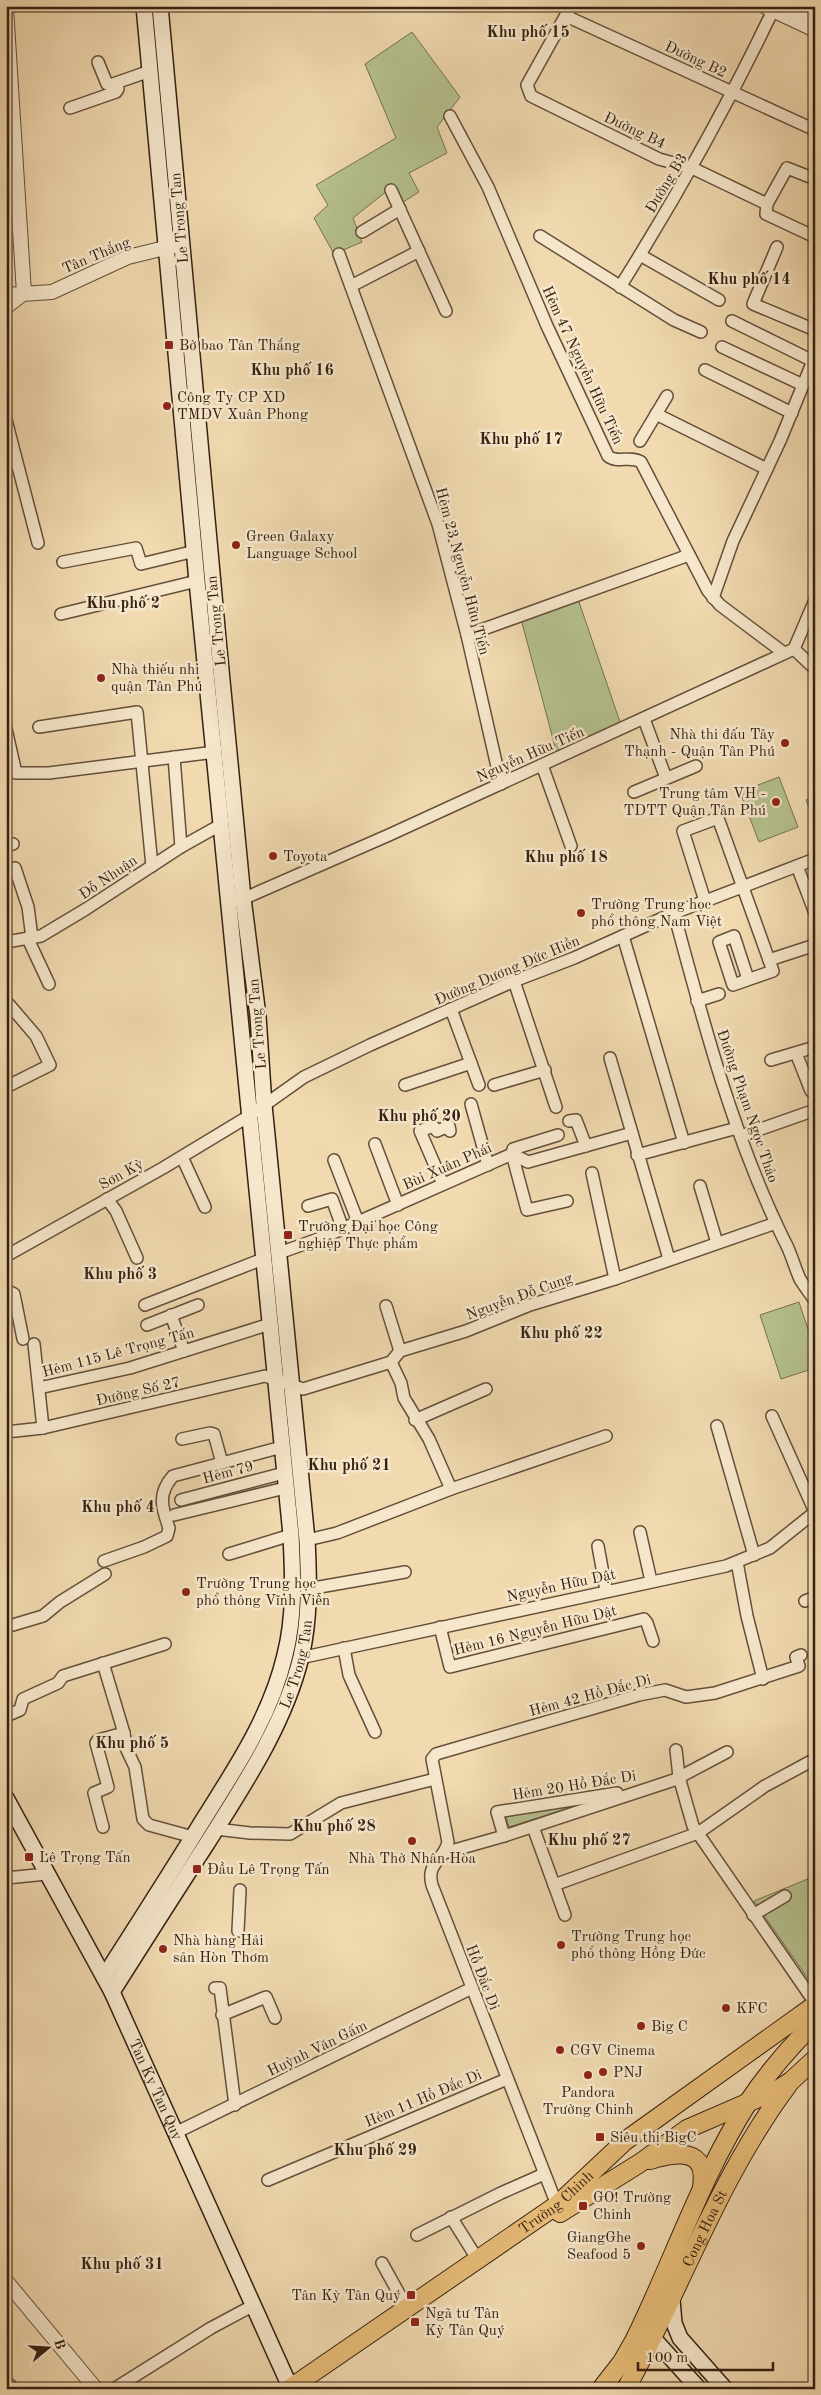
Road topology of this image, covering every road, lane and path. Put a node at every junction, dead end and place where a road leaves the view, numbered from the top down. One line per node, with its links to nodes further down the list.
1 (144, 6): 10 (main road, Le Trong Tan)
2 (160, 6): 24 (main road, Le Trong Tan)
3 (789, 6): 7 (street)
4 (6, 8): 31 (street)
5 (771, 8): 8 (street); 12 (street, Đường B3)
6 (568, 11): 12 (street, Đường B2); 16 (street, Đường B4)
7 (815, 18)
8 (815, 30)
9 (98, 62): 11 (street)
10 (150, 71): 11 (street); 24 (main road, Le Trong Tan)
11 (117, 83): 13 (street)
12 (733, 93): 15 (street, Đường B2); 16 (street, Đường B3)
13 (70, 108)
14 (450, 116): 51 (street, Hẻm 47 Nguyễn Hữu Tiến)
15 (815, 130)
16 (692, 168): 19 (street, Đường B4); 28 (street, Đường B3)
17 (815, 179): 19 (street)
18 (392, 190): 20 (street)
19 (767, 204): 23 (street)
20 (400, 209): 21 (street); 26 (street)
21 (362, 232)
22 (540, 236): 30 (street)
23 (815, 237)
24 (174, 245): 31 (street, Tân Thắng); 50 (main road, Le Trong Tan); 79 (main road, Le Trong Tan)
25 (777, 247): 37 (street)
26 (419, 252): 29 (street); 35 (street)
27 (339, 254): 29 (street, Hẻm 23 Nguyễn Hữu Tiến)
28 (640, 256): 30 (street, Đường B3); 33 (street)
29 (351, 286): 57 (street, Hẻm 23 Nguyễn Hữu Tiến)
30 (620, 287): 38 (street)
31 (24, 293): 32 (street, Tân Thắng); 34 (street)
32 (6, 295)
33 (719, 300)
34 (6, 308)
35 (446, 311)
36 (732, 321): 40 (street)
37 (815, 330)
38 (701, 332)
39 (722, 347): 42 (street)
40 (814, 359): 42 (street)
41 (705, 370): 44 (street)
42 (803, 385): 44 (street)
43 (667, 396): 45 (street)
44 (792, 413): 48 (street)
45 (656, 414): 47 (street); 48 (street)
46 (6, 420): 49 (street)
47 (640, 441)
48 (766, 469): 54 (street)
49 (38, 543)
50 (195, 551): 52 (street); 53 (main road, Le Trong Tan)
51 (689, 555): 54 (street, Hẻm 47 Nguyễn Hữu Tiến); 57 (street)
52 (63, 562)
53 (197, 581): 56 (street); 63 (main road, Le Trong Tan)
54 (713, 598): 58 (street, Hẻm 47 Nguyễn Hữu Tiến)
55 (815, 600): 58 (street)
56 (61, 614)
57 (467, 635): 69 (street, Hẻm 23 Nguyễn Hữu Tiến)
58 (789, 651): 59 (street, Hẻm 47 Nguyễn Hữu Tiến); 60 (street, Nguyễn Hữu Tiến)
59 (815, 669)
60 (644, 719): 66 (street, Nguyễn Hữu Tiến); 68 (street)
61 (39, 727): 65 (street)
62 (6, 729): 65 (street)
63 (215, 752): 64 (street); 71 (main road, Le Trong Tan)
64 (174, 757): 65 (street); 73 (street)
65 (143, 761): 75 (street)
66 (542, 765): 69 (street, Nguyễn Hữu Tiến); 72 (street)
67 (696, 766): 68 (street)
68 (666, 778): 70 (street)
69 (501, 784): 79 (street, Nguyễn Hữu Tiến)
70 (634, 792)
71 (222, 824): 73 (street, Đỗ Nhuận); 79 (main road, Le Trong Tan)
72 (571, 846)
73 (181, 847): 75 (street, Đỗ Nhuận)
74 (815, 859): 76 (street, Đường Dương Đức Hiền)
75 (152, 866): 84 (street, Đỗ Nhuận)
76 (797, 866): 78 (street, Đường Dương Đức Hiền); 82 (street)
77 (15, 868): 84 (street)
78 (744, 886): 80 (street, Đường Dương Đức Hiền); 80 (street); 87 (street)
79 (236, 901): 107 (main road, Le Trong Tan); 110 (main road, Le Trong Tan)
80 (705, 901): 81 (street, Đường Dương Đức Hiền)
81 (674, 913): 83 (street, Đường Dương Đức Hiền); 92 (street, Đường Phạm Ngọc Thảo)
82 (815, 913)
83 (624, 936): 89 (street, Đường Dương Đức Hiền); 116 (street)
84 (30, 939): 85 (street, Đỗ Nhuận); 90 (street)
85 (6, 942)
86 (815, 945): 87 (street)
87 (769, 960): 88 (street)
88 (748, 980)
89 (514, 981): 94 (street, Đường Dương Đức Hiền); 100 (street)
90 (49, 984)
91 (719, 994): 92 (street)
92 (697, 1000): 113 (street, Đường Phạm Ngọc Thảo)
93 (6, 1001): 104 (street)
94 (450, 1009): 99 (street); 107 (street, Đường Dương Đức Hiền)
95 (815, 1047): 96 (street)
96 (796, 1053): 98 (street); 105 (street)
97 (610, 1058): 114 (street)
98 (771, 1060)
99 (471, 1063): 101 (street); 102 (street)
100 (545, 1070): 103 (street); 108 (street)
101 (405, 1085)
102 (479, 1085)
103 (494, 1085)
104 (6, 1087)
105 (811, 1091)
106 (471, 1104): 123 (street)
107 (264, 1106): 110 (street, Đường Dương Đức Hiền); 136 (main road, Le Trong Tan)
108 (556, 1106)
109 (815, 1110): 113 (street)
110 (249, 1116): 121 (street, Sơn Kỳ); 139 (main road, Le Trong Tan)
111 (569, 1121): 118 (street)
112 (450, 1131): 125 (street)
113 (739, 1132): 116 (street); 133 (street, Đường Phạm Ngọc Thảo)
114 (632, 1133): 118 (street, Bùi Xuân Phái); 120 (street)
115 (558, 1135): 119 (street)
116 (684, 1143): 120 (street)
117 (375, 1144): 129 (street)
118 (586, 1146): 119 (street, Bùi Xuân Phái)
119 (512, 1154): 123 (street, Bùi Xuân Phái); 128 (street)
120 (638, 1155): 140 (street)
121 (182, 1157): 127 (street, Sơn Kỳ); 131 (street)
122 (334, 1160): 132 (street)
123 (488, 1165): 125 (street, Bùi Xuân Phái)
124 (592, 1173): 141 (street)
125 (443, 1184): 129 (street, Bùi Xuân Phái)
126 (700, 1186): 135 (street)
127 (107, 1199): 137 (street, Sơn Kỳ); 138 (street)
128 (568, 1201)
129 (398, 1205): 132 (street, Bùi Xuân Phái)
130 (308, 1206): 134 (street)
131 (205, 1207)
132 (358, 1222): 134 (street, Bùi Xuân Phái)
133 (776, 1223): 135 (street, Nguyễn Đỗ Cung); 143 (street, Đường Phạm Ngọc Thảo)
134 (343, 1229): 136 (street, Bùi Xuân Phái)
135 (717, 1243): 140 (street, Nguyễn Đỗ Cung)
136 (279, 1253): 156 (main road, Le Trong Tan)
137 (6, 1256)
138 (138, 1258)
139 (263, 1259): 144 (street); 148 (main road, Le Trong Tan)
140 (669, 1259): 141 (street, Nguyễn Đỗ Cung)
141 (615, 1279): 153 (street, Nguyễn Đỗ Cung)
142 (6, 1290): 150 (street)
143 (815, 1300)
144 (145, 1305)
145 (198, 1305): 147 (street)
146 (386, 1306): 153 (street)
147 (171, 1315): 149 (street); 152 (street)
148 (270, 1324): 152 (street, Hẻm 115 Lê Trọng Tấn); 155 (main road, Le Trong Tan)
149 (147, 1325)
150 (23, 1339)
151 (34, 1344): 157 (street)
152 (184, 1351): 157 (street, Hẻm 115 Lê Trọng Tấn)
153 (400, 1351): 154 (street)
154 (391, 1362): 156 (street); 160 (street)
155 (276, 1380): 156 (street); 162 (street, Đường Số 27); 166 (main road, Le Trong Tan)
156 (292, 1385): 175 (main road, Le Trong Tan)
157 (39, 1388): 162 (street, Hẻm 115 Lê Trọng Tấn)
158 (486, 1389): 160 (street)
159 (772, 1416): 171 (street)
160 (415, 1420): 169 (street)
161 (717, 1426): 178 (street)
162 (43, 1428): 163 (street, Đường Số 27)
163 (6, 1432)
164 (606, 1436): 169 (street)
165 (182, 1439): 167 (street)
166 (282, 1446): 167 (street); 168 (main road, Le Trong Tan)
167 (222, 1463): 179 (street)
168 (285, 1481): 170 (street, Hẻm 79); 172 (street); 174 (main road, Le Trong Tan)
169 (451, 1489): 175 (street)
170 (181, 1500)
171 (815, 1512): 178 (street, Nguyễn Hữu Dật)
172 (174, 1515)
173 (640, 1532): 183 (street)
174 (291, 1535): 177 (street); 211 (main road, Le Trong Tan)
175 (306, 1540): 184 (main road, Le Trong Tan)
176 (598, 1546): 185 (street)
177 (229, 1554)
178 (754, 1555): 180 (street, Nguyễn Hữu Dật)
179 (104, 1561)
180 (737, 1562): 183 (street, Nguyễn Hữu Dật); 194 (street)
181 (405, 1572): 184 (street)
182 (105, 1574): 186 (street)
183 (651, 1581): 185 (street, Nguyễn Hữu Dật)
184 (308, 1589): 192 (main road, Le Trong Tan)
185 (606, 1590): 187 (street, Nguyễn Hữu Dật)
186 (6, 1627)
187 (440, 1627): 188 (street, Hẻm 16 Nguyễn Hữu Dật); 190 (street, Nguyễn Hữu Dật)
188 (653, 1641)
189 (165, 1644): 193 (street)
190 (344, 1648): 192 (street, Nguyễn Hữu Dật); 196 (street)
191 (801, 1655): 194 (street, Hẻm 42 Hồ Đắc Di)
192 (300, 1658): 208 (main road, Le Trong Tan)
193 (103, 1663): 195 (street); 197 (street)
194 (763, 1679): 200 (street, Hẻm 42 Hồ Đắc Di)
195 (6, 1716)
196 (375, 1732)
197 (124, 1733): 206 (street); 211 (street)
198 (676, 1750): 202 (street)
199 (727, 1752): 202 (street, Hẻm 20 Hồ Đắc Di)
200 (433, 1757): 203 (street, Hồ Đắc Di)
201 (815, 1759): 209 (street)
202 (680, 1777): 204 (street, Hẻm 20 Hồ Đắc Di); 209 (street)
203 (435, 1779): 208 (street); 212 (street, Hồ Đắc Di)
204 (651, 1788): 207 (street, Hẻm 20 Hồ Đắc Di); 210 (street, Hẻm 20 Hồ Đắc Di)
205 (6, 1798): 213 (main road, Tan Ky Tan Quy)
206 (103, 1827)
207 (533, 1827): 210 (street, Hẻm 20 Hồ Đắc Di); 215 (street)
208 (216, 1829): 224 (main road, Le Trong Tan)
209 (698, 1833): 215 (street); 219 (street)
210 (504, 1836): 212 (street, Hẻm 20 Hồ Đắc Di)
211 (192, 1837): 221 (main road, Le Trong Tan)
212 (444, 1853): 223 (street, Hồ Đắc Di)
213 (47, 1874): 214 (street); 221 (main road, Tan Ky Tan Quy)
214 (6, 1878)
215 (554, 1885): 218 (street)
216 (240, 1890): 220 (street)
217 (785, 1896): 219 (street)
218 (565, 1914)
219 (753, 1915): 225 (street)
220 (238, 1931)
221 (104, 1977): 224 (main road, Tan Ky Tan Quy)
222 (215, 1988): 226 (street)
223 (472, 1988): 231 (street, Hồ Đắc Di); 234 (street, Huỳnh Văn Gấm)
224 (112, 1992): 236 (main road, Tan Ky Tan Quy)
225 (815, 2004): 237 (main road, Trường Chinh)
226 (222, 2015): 227 (street); 234 (street)
227 (275, 2018)
228 (815, 2022): 230 (main road, Trường Chinh)
229 (815, 2059): 232 (main road, Trường Chinh)
230 (775, 2066): 232 (main road); 233 (main road, Trường Chinh)
231 (507, 2079): 239 (street, Hồ Đắc Di); 240 (street, Hẻm 11 Hồ Đắc Di)
232 (791, 2081): 233 (main road, Trường Chinh); 235 (main road, Cong Hoa St)
233 (748, 2102): 235 (main road); 238 (main road, Trường Chinh); 241 (main road, Cong Hoa St)
234 (235, 2105): 236 (street, Huỳnh Văn Gấm)
235 (769, 2114): 248 (main road, Cong Hoa St)
236 (175, 2133): 249 (main road, Tan Ky Tan Quy)
237 (625, 2141): 238 (main road); 242 (main road, Trường Chinh)
238 (640, 2163): 241 (main road); 258 (main road, Trường Chinh)
239 (544, 2174): 242 (street, Hồ Đắc Di); 243 (street)
240 (268, 2180)
241 (702, 2189): 251 (main road); 254 (main road, Cong Hoa St)
242 (557, 2206): 245 (main road, Trường Chinh)
243 (451, 2218): 244 (street); 245 (street)
244 (417, 2235)
245 (478, 2260): 250 (main road, Trường Chinh)
246 (382, 2263): 250 (street)
247 (6, 2281): 256 (street)
248 (672, 2300): 251 (main road, Cong Hoa St); 262 (main road)
249 (254, 2305): 257 (street); 258 (main road, Tan Ky Tan Quy)
250 (406, 2308): 258 (main road, Trường Chinh)
251 (653, 2338): 252 (main road, Cong Hoa St); 253 (main road)
252 (644, 2355): 253 (main road); 255 (main road, Cong Hoa St)
253 (668, 2355): 261 (main road)
254 (622, 2362): 259 (main road, Cong Hoa St); 260 (main road, Cong Hoa St)
255 (625, 2386)
256 (96, 2389)
257 (114, 2389)
258 (294, 2389)
259 (601, 2389)
260 (613, 2389)
261 (699, 2389)
262 (725, 2389)

